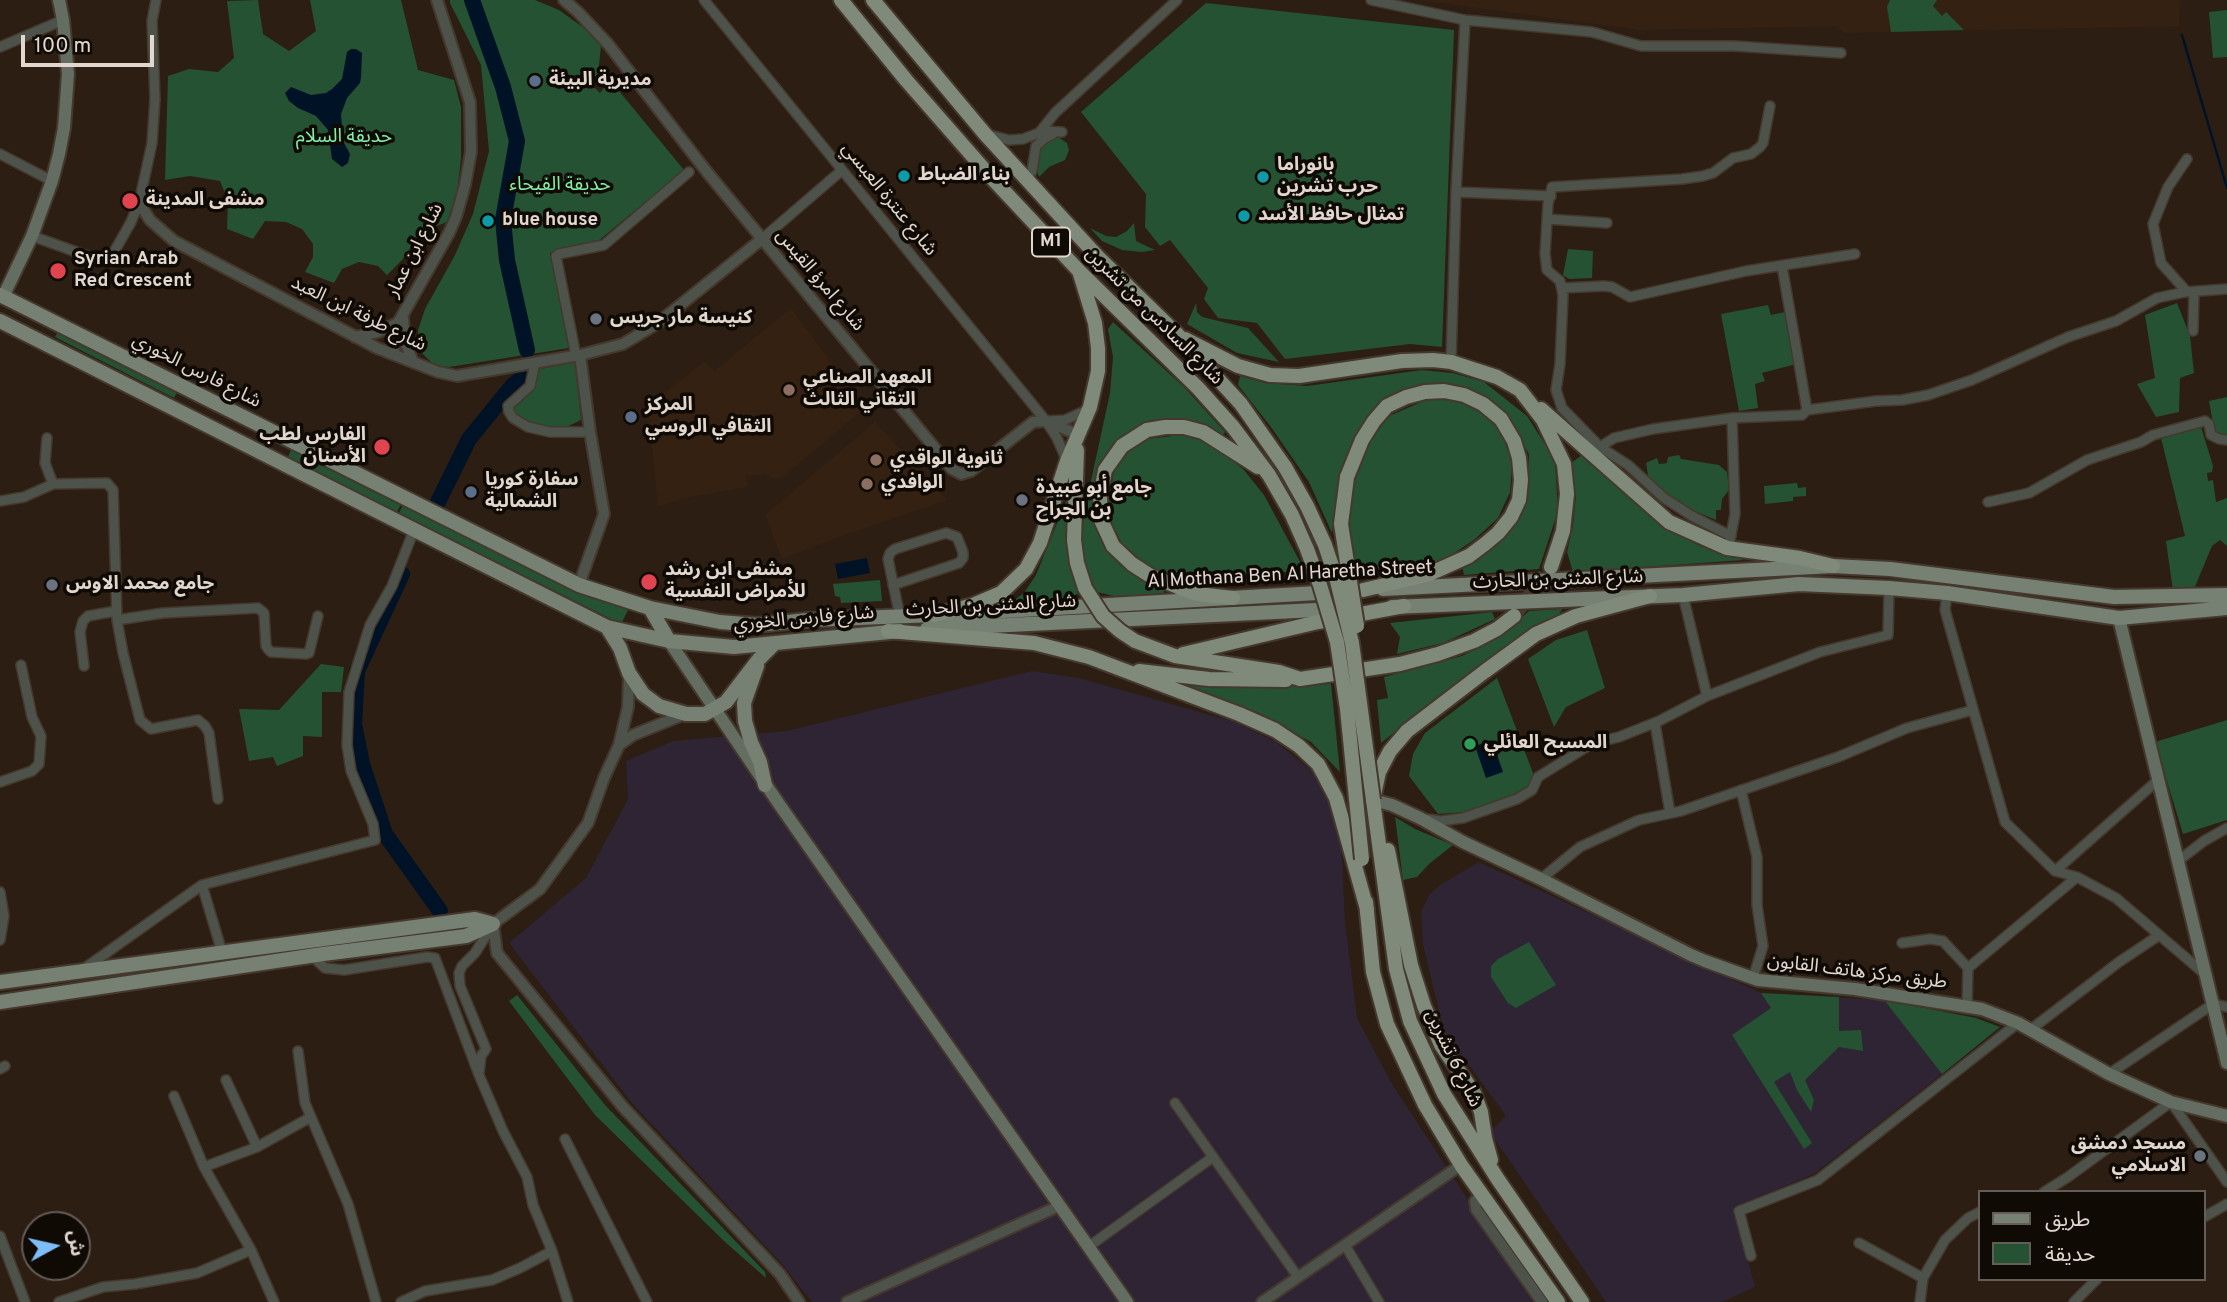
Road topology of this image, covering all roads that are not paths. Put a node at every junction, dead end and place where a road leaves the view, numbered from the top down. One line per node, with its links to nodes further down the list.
1 (59, 0): 10 (main road)
2 (156, 0): 25 (street)
3 (437, 0): 37 (street, شارع ابن عمار)
4 (564, 0): 29 (street, شارع امرؤ القيس)
5 (704, 0): 19 (street, شارع عنترة العبسي)
6 (841, 0): 32 (highway, شارع السادس من تشرين / M1)
7 (873, 0): 16 (highway, شارع السادس من تشرين / M1)
8 (1177, 0): 15 (street)
9 (1371, 0): 11 (street)
10 (63, 20): 12 (street); 22 (main road)
11 (1465, 20): 13 (street); 23 (street)
12 (0, 47)
13 (1841, 53)
14 (1770, 106): 24 (street)
15 (1039, 133): 16 (street); 21 (street)
16 (985, 134): 21 (highway, شارع السادس من تشرين / M1)
17 (0, 154): 22 (street)
18 (2187, 159): 35 (street)
19 (841, 171): 29 (street); 51 (street, شارع عنترة العبسي)
20 (689, 172): 43 (street)
21 (1026, 178): 40 (highway, شارع السادس من تشرين / M1)
22 (52, 181): 28 (main road)
23 (1456, 192): 24 (street); 45 (street)
24 (1551, 196): 26 (street)
25 (139, 203): 28 (street); 41 (street, شارع طرفة ابن العبد)
26 (1547, 219): 27 (street); 33 (street)
27 (1607, 223)
28 (32, 236): 36 (main road)
29 (762, 239): 43 (street, شارع طرفة ابن العبد); 51 (street, شارع امرؤ القيس)
30 (1855, 254): 31 (street)
31 (1782, 266): 33 (street); 49 (street)
32 (1080, 272): 48 (highway); 58 (highway, شارع السادس من تشرين / M1)
33 (1562, 288): 56 (street)
34 (2227, 289): 35 (street)
35 (2190, 292): 39 (street); 49 (street)
36 (2, 296): 67 (main road, شارع فارس الخوري)
37 (400, 319): 41 (street); 42 (street, شارع ابن عمار); 44 (street, شارع ابن عمار)
38 (0, 321): 62 (main road, شارع فارس الخوري)
39 (2193, 331)
40 (1177, 334): 45 (highway); 97 (highway, شارع السادس من تشرين / M1, bridge)
41 (355, 337): 42 (street, شارع طرفة ابن العبد)
42 (394, 354): 44 (street, شارع طرفة ابن العبد)
43 (578, 356): 46 (street, شارع طرفة ابن العبد); 52 (street)
44 (413, 362): 46 (street, شارع طرفة ابن العبد)
45 (1451, 362): 47 (highway)
46 (535, 363): 52 (street)
47 (1520, 390): 63 (highway); 65 (highway)
48 (1090, 407): 51 (street); 53 (highway)
49 (1807, 410): 50 (street)
50 (1732, 418): 56 (street); 63 (street)
51 (1046, 421): 53 (street); 57 (street, شارع عنترة العبسي)
52 (590, 432): 67 (street)
53 (1079, 435): 57 (highway); 88 (highway, bridge)
54 (47, 438): 59 (street)
55 (2227, 440): 61 (street)
56 (1601, 447): 63 (street)
57 (1067, 461): 79 (highway)
58 (1269, 475): 74 (highway); 117 (highway, شارع السادس من تشرين, bridge)
59 (53, 484): 60 (street); 78 (street)
60 (0, 500)
61 (1988, 502)
62 (414, 530): 84 (main road, شارع فارس الخوري); 115 (street)
63 (1729, 542): 64 (highway)
64 (1833, 566): 69 (main road, Al Mothana Ben Al Haretha Street); 72 (main road)
65 (1551, 567)
66 (893, 584): 66 (street); 82 (street)
67 (579, 585): 76 (main road, شارع فارس الخوري)
68 (1889, 587): 70 (main road, شارع المثنى بن الحارث); 71 (main road, شارع المثنى بن الحارث); 95 (street)
69 (1363, 590): 74 (main road, Al Mothana Ben Al Haretha Street); 97 (highway, bridge)
70 (1947, 593): 83 (main road, شارع المثنى بن الحارث); 98 (street)
71 (1683, 595): 73 (main road, شارع المثنى بن الحارث); 95 (street)
72 (2227, 595)
73 (1650, 596): 75 (main road, شارع المثنى بن الحارث); 107 (highway)
74 (1233, 598): 79 (main road, Al Mothana Ben Al Haretha Street)
75 (1404, 606): 85 (main road, شارع المثنى بن الحارث); 88 (highway)
76 (650, 608): 82 (main road, شارع فارس الخوري); 86 (main road)
77 (2227, 608): 83 (main road, شارع المثنى بن الحارث)
78 (117, 615): 80 (street); 91 (street); 106 (street)
79 (934, 615): 82 (main road, شارع فارس الخوري)
80 (318, 616)
81 (1514, 616): 94 (highway)
82 (900, 617)
83 (2119, 618): 102 (main road)
84 (607, 627): 86 (main road, شارع فارس الخوري); 93 (main road)
85 (888, 631): 87 (main road, شارع فارس الخوري); 92 (highway)
86 (669, 641): 87 (main road, شارع فارس الخوري); 96 (main road)
87 (774, 644): 89 (main road)
88 (1175, 656): 94 (highway)
89 (759, 659): 96 (main road); 104 (main road)
90 (21, 665): 103 (street)
91 (84, 666)
92 (1127, 671): 94 (highway); 117 (highway)
93 (629, 673): 99 (main road); 101 (street)
94 (1300, 679)
95 (1707, 696): 100 (street)
96 (715, 709): 99 (main road); 104 (main road)
97 (1362, 710): 107 (highway, bridge)
98 (1973, 710): 105 (street); 112 (street)
99 (686, 714): 101 (street)
100 (1655, 723): 108 (street); 109 (street)
101 (619, 746): 118 (street)
102 (2158, 780): 111 (main road); 112 (street)
103 (0, 782)
104 (765, 785): 156 (main road)
105 (1741, 790): 108 (street); 128 (street)
106 (218, 799)
107 (1374, 806): 109 (main road, طريق مركز هاتف القابون); 151 (highway); 151 (highway, شارع 6 تشرين)
108 (1670, 813): 114 (street)
109 (1420, 818): 114 (main road, طريق مركز هاتف القابون)
110 (2227, 828): 111 (street)
111 (2178, 861): 127 (main road)
112 (2054, 871): 113 (street)
113 (2077, 877): 119 (street); 125 (street)
114 (1541, 879): 128 (main road, طريق مركز هاتف القابون)
115 (202, 885): 123 (street); 126 (street)
116 (0, 892): 120 (street)
117 (1367, 909): 149 (highway)
118 (493, 924): 121 (main road); 124 (main road); 139 (street); 176 (street)
119 (2158, 936): 127 (street); 135 (street)
120 (0, 940)
121 (299, 942): 123 (main road); 124 (main road)
122 (1902, 943): 125 (street)
123 (222, 952): 126 (main road)
124 (307, 956): 130 (main road); 139 (street)
125 (1968, 968): 132 (street)
126 (83, 970): 129 (main road)
127 (2206, 975): 131 (main road)
128 (1753, 978): 132 (main road, طريق مركز هاتف القابون)
129 (0, 982)
130 (0, 1002)
131 (2213, 1004): 133 (street); 137 (main road); 138 (street)
132 (1967, 1007): 134 (main road, طريق مركز هاتف القابون)
133 (2227, 1007)
134 (2018, 1023): 135 (main road, طريق مركز هاتف القابون); 165 (street)
135 (2030, 1030): 138 (main road, طريق مركز هاتف القابون)
136 (298, 1051): 145 (street)
137 (2227, 1063)
138 (2109, 1074): 142 (main road, طريق مركز هاتف القابون)
139 (479, 1075): 164 (street)
140 (226, 1080): 147 (street)
141 (174, 1096): 150 (street)
142 (2171, 1102): 144 (main road, طريق مركز هاتف القابون); 152 (street); 153 (street)
143 (1175, 1103): 148 (street)
144 (2227, 1116)
145 (311, 1117): 147 (street); 172 (street)
146 (565, 1139): 175 (street)
147 (257, 1147): 150 (street)
148 (1213, 1157): 162 (street); 166 (street)
149 (1461, 1165): 154 (highway); 161 (street)
150 (205, 1167): 163 (street)
151 (1497, 1178): 183 (highway, شارع 6 تشرين)
152 (2227, 1182)
153 (2047, 1190)
154 (1482, 1194): 181 (street); 182 (highway)
155 (2227, 1204): 158 (street)
156 (1059, 1206): 162 (main road); 177 (street)
157 (1979, 1212): 167 (street)
158 (2206, 1216)
159 (0, 1236): 169 (street)
160 (1858, 1243): 167 (street)
161 (1345, 1245): 166 (street); 180 (street)
162 (1088, 1247): 178 (main road)
163 (251, 1250): 170 (street); 171 (street)
164 (552, 1251): 173 (street); 174 (street)
165 (1751, 1256)
166 (1298, 1277): 179 (street)
167 (1923, 1278): 184 (street)
168 (2094, 1281): 185 (street)
169 (26, 1302)
170 (60, 1302)
171 (274, 1302)
172 (376, 1302)
173 (401, 1302)
174 (568, 1302)
175 (647, 1302)
176 (799, 1302)
177 (847, 1302)
178 (1127, 1302)
179 (1262, 1302)
180 (1379, 1302)
181 (1542, 1302)
182 (1558, 1302)
183 (1583, 1302)
184 (1920, 1302)
185 (2074, 1302)

